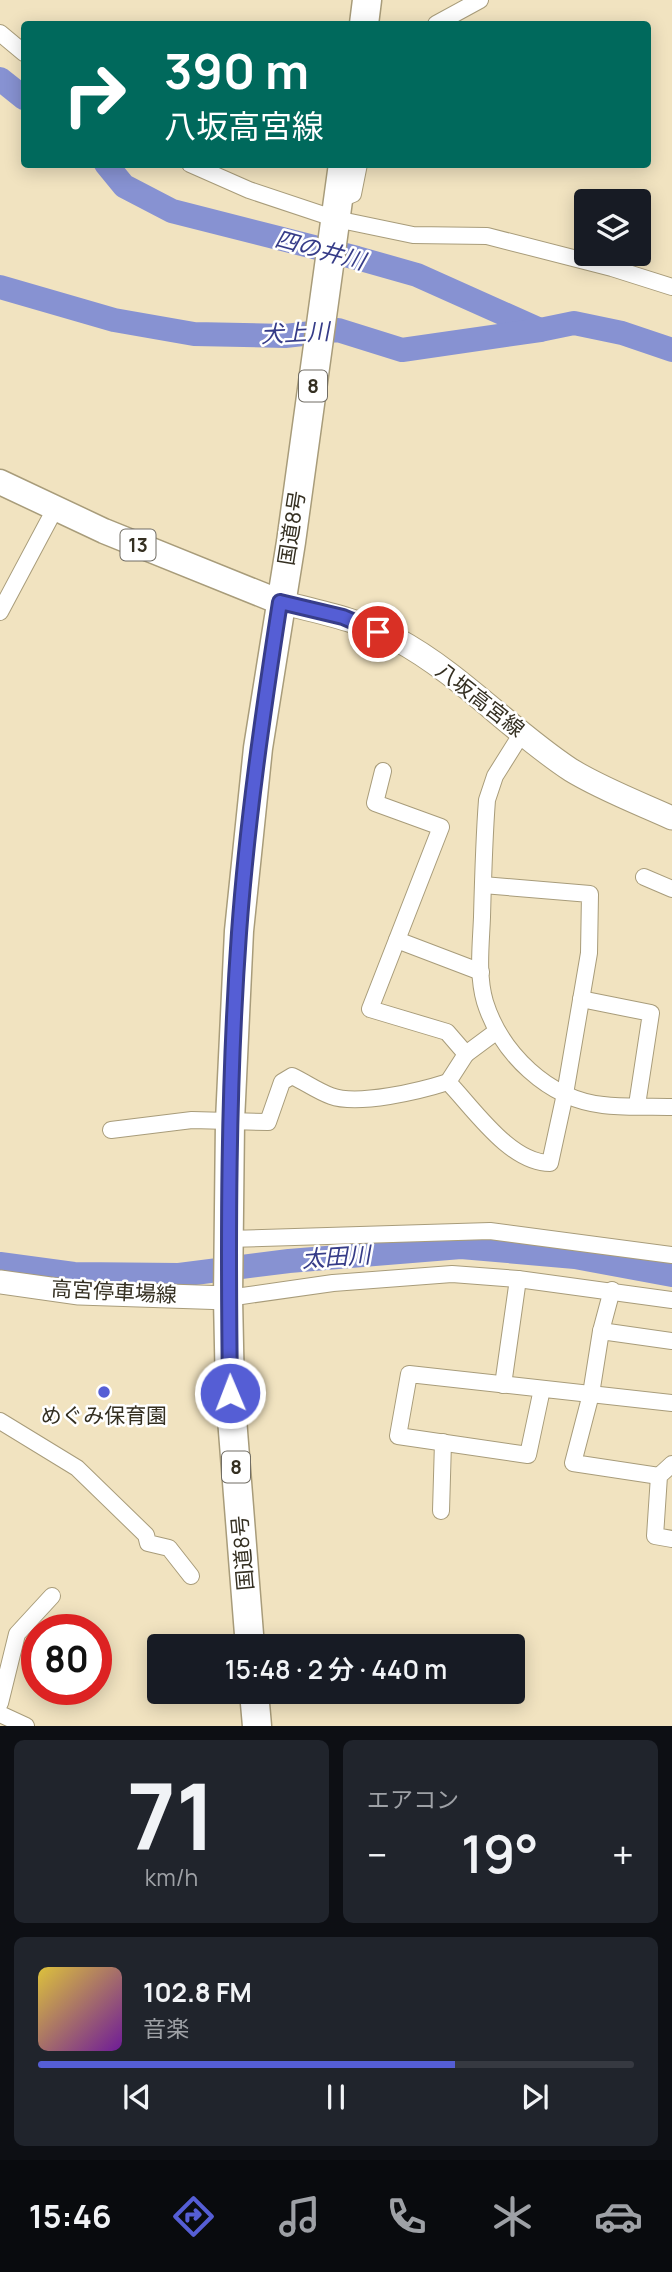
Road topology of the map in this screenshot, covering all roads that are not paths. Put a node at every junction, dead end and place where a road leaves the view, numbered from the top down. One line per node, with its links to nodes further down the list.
1 (368, 0): 3 (highway)
2 (480, 0): 4 (street)
3 (364, 21)
4 (442, 21)
5 (0, 33): 6 (street)
6 (21, 50)
7 (199, 168): 10 (street)
8 (342, 168): 10 (highway, 国道8号 / 8)
9 (358, 168): 10 (street)
10 (336, 216): 11 (street); 14 (highway, 国道8号 / 8)
11 (672, 287)
12 (0, 482): 13 (main road, 13)
13 (56, 507): 14 (main road, 13); 15 (street)
14 (280, 602): 16 (main road, 八坂高宮線); 31 (highway, 国道8号 / 8)
15 (0, 612)
16 (522, 733): 18 (main road, 八坂高宮線); 20 (street)
17 (383, 771): 22 (street)
18 (672, 818)
19 (645, 877): 21 (street)
20 (483, 885): 23 (street); 24 (street)
21 (672, 889)
22 (397, 940): 23 (street); 26 (street)
23 (481, 972): 25 (street)
24 (581, 999): 28 (street); 29 (street)
25 (497, 1031): 26 (street); 28 (street)
26 (466, 1054): 27 (street)
27 (448, 1082): 28 (street); 31 (street)
28 (565, 1094): 29 (street)
29 (637, 1105): 30 (street)
30 (672, 1107)
31 (230, 1121): 32 (street); 33 (highway, 国道8号 / 8)
32 (111, 1130)
33 (228, 1242): 34 (street); 38 (highway, 国道8号 / 8)
34 (672, 1255)
35 (518, 1279): 37 (street); 38 (street); 42 (street)
36 (0, 1282): 38 (main road, 高宮停車場線)
37 (612, 1290): 39 (street); 40 (street)
38 (229, 1292): 54 (highway, 国道8号 / 8)
39 (672, 1300)
40 (601, 1331): 41 (street); 44 (street)
41 (672, 1341)
42 (503, 1385): 43 (street); 47 (street)
43 (542, 1389): 44 (street); 47 (street)
44 (590, 1394): 45 (street); 49 (street)
45 (672, 1403)
46 (0, 1421): 52 (street)
47 (443, 1442): 50 (street)
48 (672, 1464): 49 (street)
49 (659, 1476): 51 (street)
50 (441, 1511)
51 (672, 1539)
52 (191, 1576)
53 (52, 1596): 55 (street)
54 (249, 1634)
55 (0, 1703)
56 (255, 1704): 59 (highway)
57 (0, 1714): 58 (street)
58 (26, 1726)
59 (257, 1726)

